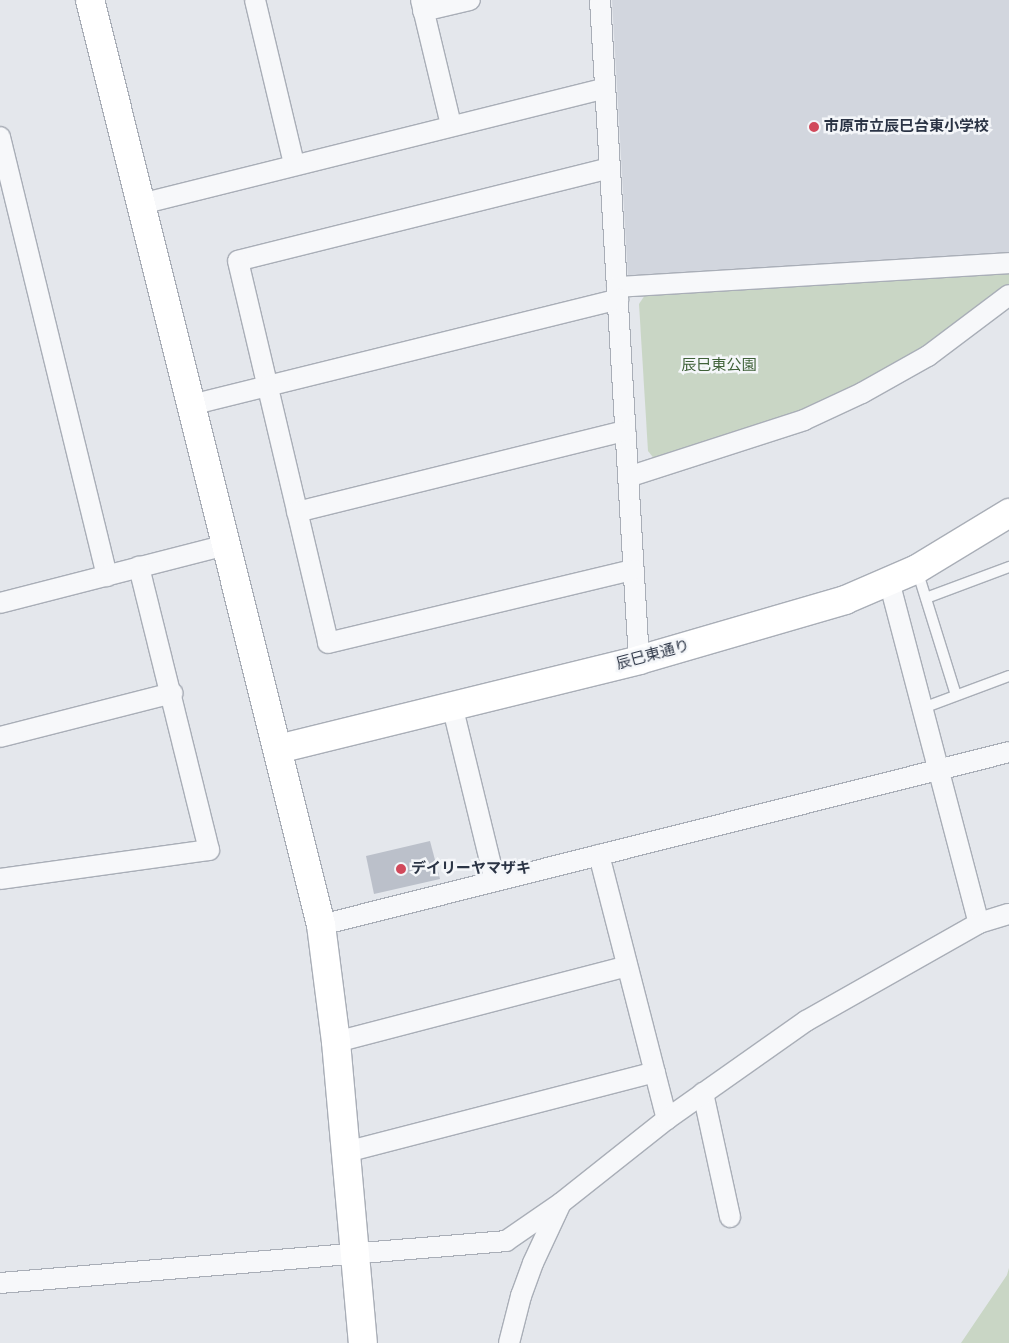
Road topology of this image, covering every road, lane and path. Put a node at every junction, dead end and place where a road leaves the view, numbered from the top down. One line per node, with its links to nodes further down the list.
1 (90, 0): 11 (street)
2 (254, 0): 9 (street)
3 (470, 0): 5 (street)
4 (600, 0): 6 (street)
5 (422, 5): 7 (street)
6 (606, 88): 7 (street); 10 (street)
7 (451, 125): 9 (street)
8 (0, 137): 26 (street)
9 (294, 164): 11 (street)
10 (610, 168): 13 (street); 15 (street)
11 (141, 204): 16 (street)
12 (1009, 263): 13 (street)
13 (617, 293): 15 (street); 17 (street)
14 (1009, 295): 18 (street)
15 (267, 385): 16 (street); 19 (street)
16 (191, 406): 21 (street)
17 (625, 431): 18 (street); 19 (street)
18 (628, 477): 25 (street)
19 (297, 512): 25 (street)
20 (1009, 513): 24 (street, 辰巳東通り)
21 (226, 546): 22 (street); 37 (street)
22 (139, 567): 26 (street); 32 (street)
23 (1009, 567): 28 (lane)
24 (916, 569): 27 (street, 辰巳東通り); 28 (lane)
25 (634, 570): 30 (street)
26 (107, 576): 29 (street)
27 (890, 581): 30 (street, 辰巳東通り); 35 (street)
28 (926, 598): 33 (lane)
29 (0, 603)
30 (639, 660): 34 (street, 辰巳東通り)
31 (1009, 676): 33 (lane)
32 (172, 693): 36 (street); 41 (street)
33 (956, 695): 35 (lane)
34 (452, 705): 37 (street, 辰巳東通り); 42 (street)
35 (923, 708): 39 (street)
36 (0, 737)
37 (278, 749): 45 (street)
38 (1009, 752): 39 (street)
39 (940, 770): 40 (street); 44 (street)
40 (599, 855): 42 (street); 46 (street)
41 (0, 879)
42 (495, 881): 45 (street)
43 (1009, 914): 44 (street)
44 (979, 924): 49 (street)
45 (321, 925): 47 (street)
46 (627, 966): 47 (street); 48 (street)
47 (336, 1042): 51 (street)
48 (655, 1072): 50 (street); 51 (street)
49 (703, 1093): 50 (street); 53 (street)
50 (667, 1119): 52 (street)
51 (346, 1152): 54 (street)
52 (560, 1203): 54 (street); 57 (street)
53 (730, 1217)
54 (355, 1254): 55 (street); 56 (street)
55 (0, 1283)
56 (363, 1343)
57 (509, 1343)

